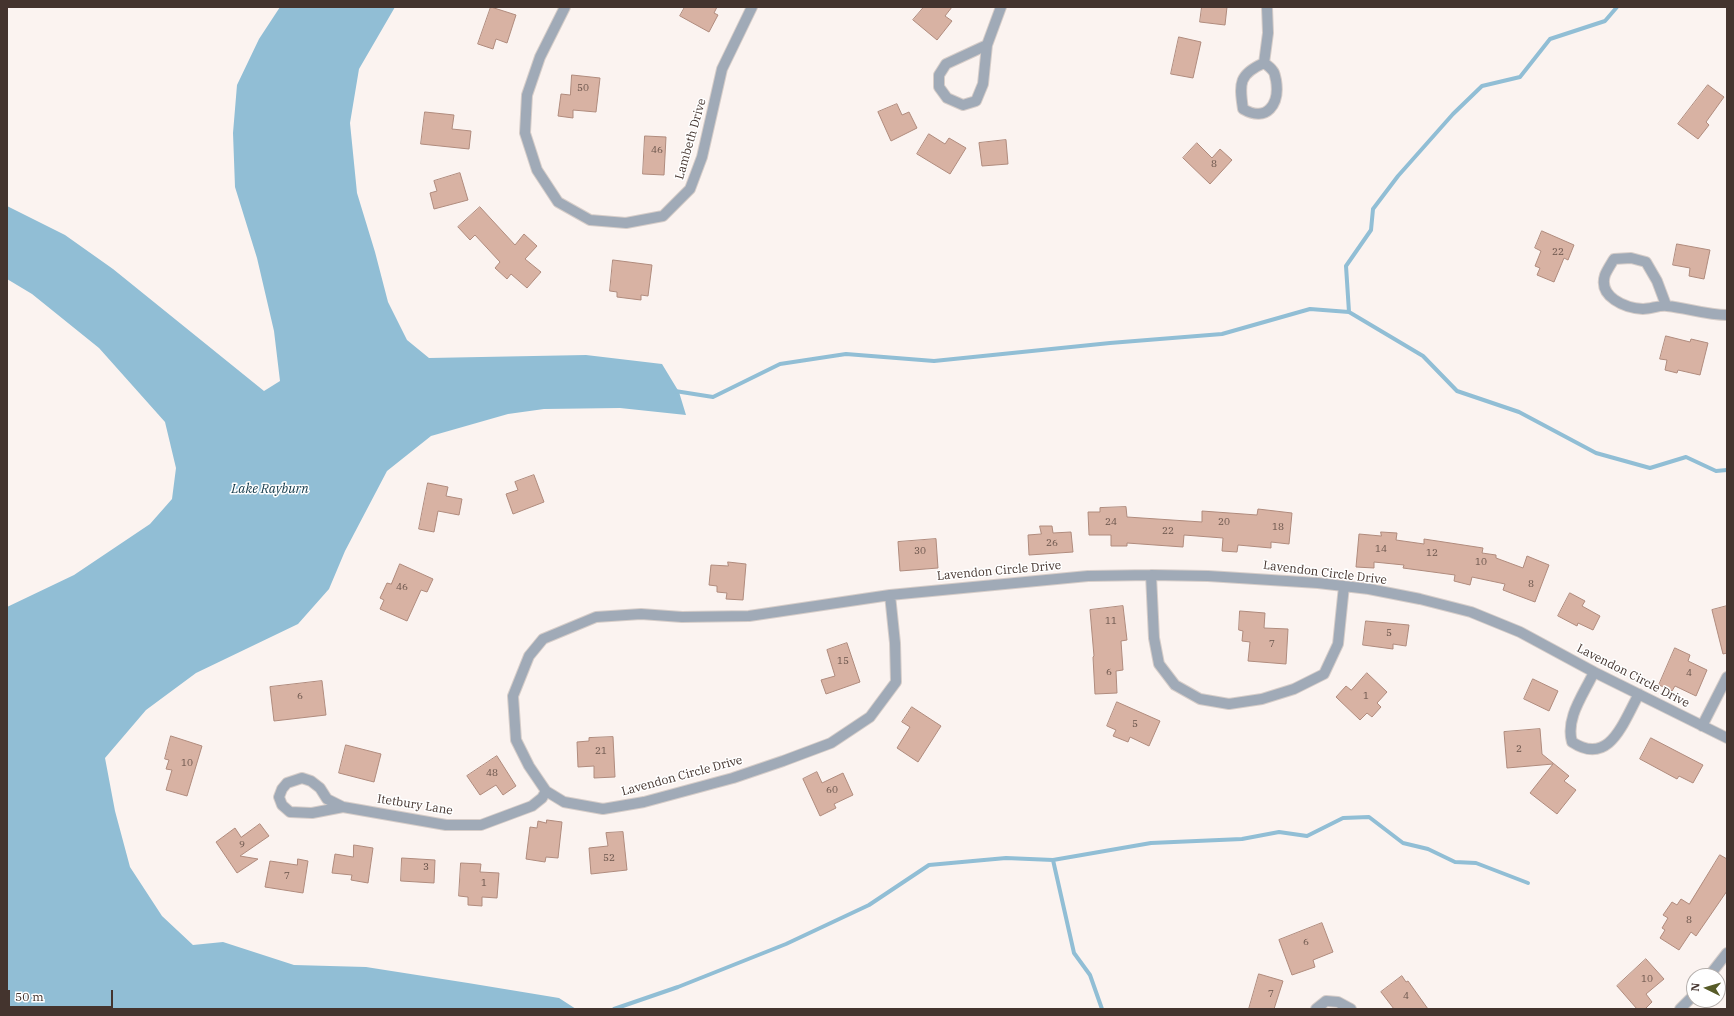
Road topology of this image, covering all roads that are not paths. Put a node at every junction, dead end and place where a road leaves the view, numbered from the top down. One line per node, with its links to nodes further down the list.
1 (565, 7): 2 (street, Lambeth Drive)
2 (752, 7)
3 (1000, 7): 5 (street)
4 (1267, 7): 6 (street)
5 (987, 45): 5 (street)
6 (1264, 62): 6 (street)
7 (1666, 305): 7 (street); 8 (street)
8 (1727, 315)
9 (1151, 576): 10 (street, Lavendon Circle Drive); 10 (street); 11 (street, Lavendon Circle Drive)
10 (1344, 586): 12 (street, Lavendon Circle Drive)
11 (890, 595): 17 (street, Lavendon Circle Drive); 17 (street, Lavendon Circle Drive)
12 (1594, 672): 14 (street, Lavendon Circle Drive); 14 (street)
13 (1727, 677): 15 (street)
14 (1639, 694): 15 (street, Lavendon Circle Drive)
15 (1702, 726): 16 (street, Lavendon Circle Drive)
16 (1727, 738)
17 (546, 791): 18 (street, Itetbury Lane)
18 (343, 807): 18 (street, Itetbury Lane)
19 (1727, 953): 20 (street)
20 (1715, 968)
21 (1316, 1009): 22 (street)
22 (1351, 1009)

